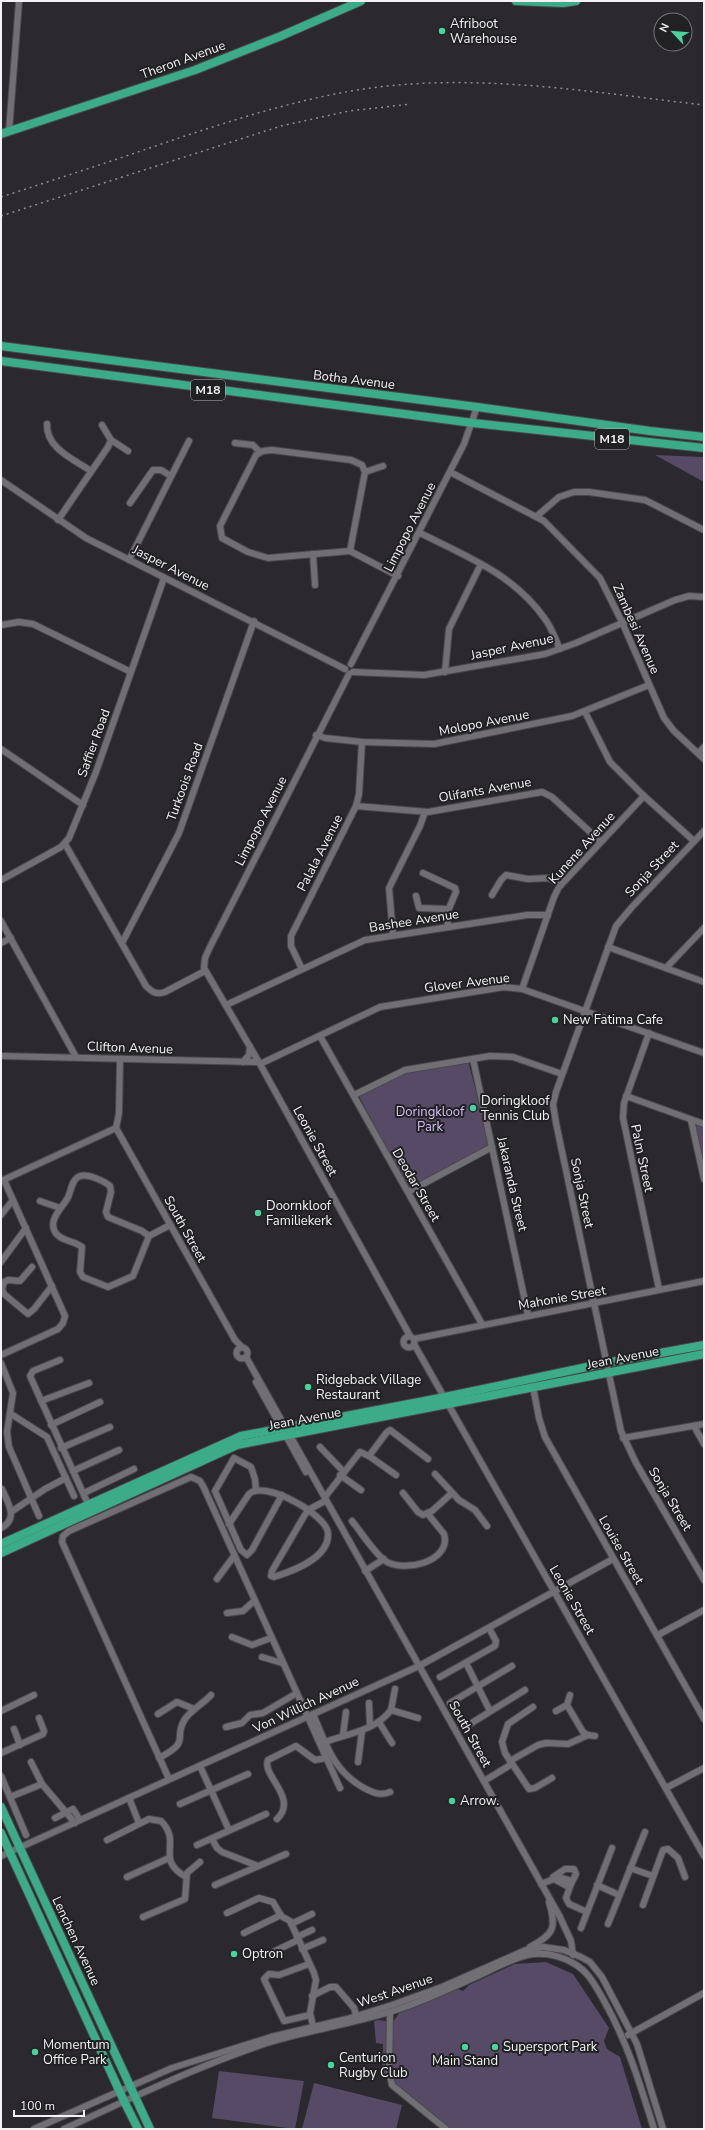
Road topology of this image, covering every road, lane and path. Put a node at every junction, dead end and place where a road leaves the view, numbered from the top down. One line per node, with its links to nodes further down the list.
1 (19, 1): 5 (street)
2 (361, 1): 5 (main road, Theron Avenue)
3 (516, 1): 4 (main road)
4 (576, 1)
5 (10, 131): 6 (main road, Theron Avenue)
6 (1, 134)
7 (1, 346): 9 (main road, Botha Avenue / M18)
8 (1, 361): 10 (main road, M18)
9 (477, 407): 10 (street, Limpopo Avenue); 13 (main road, Botha Avenue / M18)
10 (473, 423): 17 (main road, M18); 23 (street, Limpopo Avenue)
11 (47, 424): 21 (street)
12 (102, 425): 14 (street)
13 (704, 437)
14 (111, 440): 18 (street); 21 (street)
15 (189, 441): 24 (street)
16 (235, 442): 19 (street)
17 (704, 448)
18 (128, 451)
19 (260, 452): 22 (street); 32 (street)
20 (383, 466): 22 (street)
21 (91, 471): 28 (street)
22 (365, 472): 31 (street)
23 (450, 472): 27 (street, Zambesi Avenue); 30 (street, Limpopo Avenue)
24 (171, 476): 26 (street); 33 (street)
25 (1, 480): 28 (street, Jasper Avenue)
26 (130, 503)
27 (536, 516): 29 (street); 40 (street, Zambesi Avenue)
28 (58, 520): 33 (street, Jasper Avenue)
29 (704, 530)
30 (420, 533): 34 (street); 35 (street, Limpopo Avenue)
31 (350, 551): 32 (street); 35 (street)
32 (313, 554): 37 (street)
33 (129, 560): 36 (street, Jasper Avenue)
34 (481, 564): 42 (street); 45 (street)
35 (398, 576): 43 (street, Limpopo Avenue)
36 (164, 578): 39 (street, Jasper Avenue); 44 (street, Saffier Road)
37 (315, 585)
38 (704, 597): 40 (street, Jasper Avenue)
39 (254, 622): 43 (street, Jasper Avenue); 75 (street, Turkoois Road)
40 (622, 622): 42 (street, Jasper Avenue); 46 (street, Zambesi Avenue)
41 (1, 625): 44 (street)
42 (560, 649): 45 (street, Jasper Avenue)
43 (350, 669): 45 (street, Jasper Avenue); 48 (street, Limpopo Avenue)
44 (131, 672): 55 (street, Saffier Road)
45 (445, 672)
46 (649, 685): 47 (street, Molopo Avenue); 52 (street, Zambesi Avenue)
47 (585, 712): 49 (street, Molopo Avenue); 54 (street)
48 (316, 735): 49 (street, Molopo Avenue); 79 (street, Limpopo Avenue)
49 (362, 742): 56 (street, Palala Avenue)
50 (704, 747): 52 (street)
51 (1, 749): 55 (street)
52 (698, 753): 53 (street, Zambesi Avenue)
53 (704, 759)
54 (644, 796): 59 (street, Kunene Avenue); 60 (street)
55 (83, 805): 61 (street, Saffier Road)
56 (356, 806): 57 (street, Olifants Avenue); 78 (street, Palala Avenue)
57 (425, 812): 59 (street, Olifants Avenue); 72 (street)
58 (704, 831): 60 (street, Sonja Street)
59 (601, 842): 64 (street, Kunene Avenue)
60 (694, 842): 76 (street, Sonja Street)
61 (65, 844): 63 (street); 75 (street)
62 (423, 872): 67 (street)
63 (1, 880)
64 (561, 885): 65 (street); 68 (street, Kunene Avenue)
65 (492, 895)
66 (416, 896): 67 (street)
67 (447, 909): 70 (street)
68 (548, 915): 70 (street, Bashee Avenue); 81 (street, Kunene Avenue)
69 (1, 921): 73 (street)
70 (448, 927): 72 (street, Bashee Avenue)
71 (704, 928): 77 (street)
72 (393, 935): 78 (street, Bashee Avenue)
73 (11, 938): 74 (street); 89 (street)
74 (1, 943)
75 (122, 943): 79 (street)
76 (608, 947): 77 (street); 83 (street, Sonja Street)
77 (666, 968): 80 (street)
78 (302, 969): 82 (street, Bashee Avenue)
79 (205, 971): 82 (street, Leonie Street)
80 (704, 982)
81 (522, 989): 83 (street, Glover Avenue); 85 (street, Glover Avenue)
82 (226, 1005): 86 (street, Leonie Street)
83 (585, 1010): 84 (street, Glover Avenue); 94 (street, Sonja Street)
84 (648, 1033): 87 (street, Glover Avenue); 96 (street, Palm Street)
85 (320, 1036): 93 (street, Glover Avenue); 95 (street, Deodar Street)
86 (250, 1047): 92 (street); 93 (street, Leonie Street)
87 (704, 1053)
88 (1, 1056): 89 (street, Clifton Avenue)
89 (76, 1057): 90 (street, Clifton Avenue)
90 (120, 1060): 92 (street, Clifton Avenue); 99 (street)
91 (473, 1060): 94 (street); 95 (street); 100 (street, Jakaranda Street)
92 (243, 1062): 93 (street, Clifton Avenue)
93 (259, 1063): 119 (street, Leonie Street)
94 (562, 1074): 116 (street, Sonja Street)
95 (354, 1095): 103 (street, Deodar Street)
96 (626, 1096): 97 (street); 115 (street, Palm Street)
97 (691, 1120): 98 (street); 101 (street)
98 (704, 1124)
99 (116, 1128): 102 (street); 108 (street, South Street)
100 (492, 1147): 103 (street); 117 (street, Jakaranda Street)
101 (704, 1179)
102 (2, 1180): 104 (street)
103 (408, 1192): 118 (street, Deodar Street)
104 (13, 1200): 107 (street); 109 (street)
105 (40, 1201): 106 (street)
106 (60, 1208): 110 (street); 110 (street)
107 (2, 1214)
108 (170, 1225): 110 (street); 122 (street, South Street)
109 (26, 1228): 111 (street); 114 (street)
110 (149, 1236)
111 (1, 1262)
112 (32, 1267): 114 (street)
113 (704, 1281): 115 (street, Mahonie Street)
114 (52, 1286): 124 (street)
115 (659, 1289): 116 (street, Mahonie Street)
116 (594, 1303): 117 (street, Mahonie Street); 129 (street, Sonja Street)
117 (528, 1315): 118 (street, Mahonie Street)
118 (482, 1324): 119 (street, Mahonie Street)
119 (411, 1340): 121 (street, Mahonie Street); 121 (street); 125 (street, Leonie Street)
120 (704, 1345): 129 (main road, Jean Avenue)
121 (408, 1347): 125 (street, Leonie Street)
122 (239, 1349): 126 (street); 126 (street)
123 (704, 1354): 130 (main road, Jean Avenue)
124 (1, 1355)
125 (420, 1356): 135 (street, Leonie Street)
126 (244, 1358): 144 (street, South Street)
127 (60, 1360): 136 (street)
128 (1, 1363): 139 (street)
129 (606, 1363): 130 (street, Sonja Street); 131 (main road, Jean Avenue)
130 (608, 1372): 133 (main road, Jean Avenue); 148 (street, Sonja Street)
131 (520, 1382): 133 (main road); 135 (main road, Jean Avenue)
132 (88, 1383): 136 (street)
133 (557, 1383): 134 (main road, Jean Avenue)
134 (533, 1387): 138 (main road, Jean Avenue); 185 (street, Louise Street)
135 (446, 1397): 138 (street, Leonie Street); 144 (main road, Jean Avenue)
136 (40, 1401): 141 (street)
137 (100, 1402): 141 (street)
138 (450, 1405): 147 (main road, Jean Avenue); 189 (street, Leonie Street)
139 (10, 1414): 146 (street); 161 (street)
140 (704, 1424): 142 (street)
141 (51, 1425): 151 (street)
142 (694, 1426): 148 (street); 149 (street)
143 (110, 1427): 151 (street)
144 (283, 1427): 147 (street, South Street); 155 (main road, Jean Avenue)
145 (1, 1428): 146 (street)
146 (7, 1432): 170 (street)
147 (288, 1435): 155 (main road, Jean Avenue); 171 (street, South Street)
148 (624, 1438): 188 (street, Sonja Street)
149 (704, 1444)
150 (320, 1447): 158 (street)
151 (62, 1448): 157 (street)
152 (119, 1450): 157 (street)
153 (369, 1456): 154 (street); 158 (street); 160 (street)
154 (428, 1459)
155 (191, 1461): 172 (main road, Jean Avenue); 182 (main road, Jean Avenue)
156 (134, 1469): 165 (street)
157 (73, 1471): 165 (street)
158 (342, 1473): 164 (street); 171 (street)
159 (435, 1474): 167 (street)
160 (396, 1475)
161 (66, 1478): 169 (street); 170 (street)
162 (2, 1489): 174 (street)
163 (256, 1490): 168 (street); 178 (street); 178 (street)
164 (361, 1490)
165 (84, 1493): 172 (street)
166 (403, 1493): 175 (street)
167 (452, 1493): 175 (street); 179 (street)
168 (282, 1495): 173 (street); 178 (street)
169 (74, 1496)
170 (31, 1499): 174 (street); 176 (street)
171 (324, 1500): 173 (street); 186 (street, South Street)
172 (88, 1504): 181 (main road, Jean Avenue)
173 (308, 1510): 173 (street)
174 (11, 1512): 180 (street)
175 (428, 1514): 184 (street)
176 (39, 1516)
177 (352, 1521): 184 (street)
178 (229, 1524)
179 (487, 1526)
180 (1, 1528)
181 (1, 1544)
182 (1, 1553)
183 (234, 1556): 187 (street); 190 (street); 236 (street)
184 (384, 1559): 186 (street)
185 (613, 1559): 189 (street, Von Willich Avenue); 194 (street, Louise Street)
186 (365, 1571): 200 (street, South Street)
187 (217, 1579)
188 (704, 1580)
189 (555, 1591): 193 (street, Von Willich Avenue); 250 (street, Leonie Street)
190 (254, 1601): 192 (street); 196 (street)
191 (704, 1610): 194 (street)
192 (227, 1613)
193 (488, 1628): 199 (street); 200 (street, Von Willich Avenue)
194 (658, 1636): 224 (street, Louise Street)
195 (232, 1637): 196 (street)
196 (271, 1638): 198 (street)
197 (262, 1657): 198 (street)
198 (282, 1663): 206 (street)
199 (466, 1663): 202 (street); 203 (street)
200 (419, 1666): 221 (street, Von Willich Avenue); 247 (street, South Street)
201 (512, 1666): 203 (street)
202 (440, 1677)
203 (479, 1686): 211 (street); 217 (street)
204 (395, 1689): 215 (street)
205 (525, 1690): 217 (street)
206 (297, 1693): 221 (street); 228 (street)
207 (34, 1695): 216 (street)
208 (211, 1695): 214 (street)
209 (570, 1696): 212 (street)
210 (369, 1703): 227 (street)
211 (450, 1703)
212 (567, 1705): 218 (street); 240 (street)
213 (533, 1707): 240 (street)
214 (194, 1709): 220 (street); 236 (street)
215 (391, 1710): 223 (street); 225 (street)
216 (1, 1711)
217 (490, 1711): 226 (street)
218 (556, 1711)
219 (346, 1712): 231 (street)
220 (158, 1714)
221 (310, 1715): 232 (street); 237 (street); 241 (street, Von Willich Avenue)
222 (39, 1718): 234 (street)
223 (418, 1718)
224 (704, 1719)
225 (380, 1722): 227 (street); 233 (street)
226 (470, 1724)
227 (370, 1726): 230 (street)
228 (226, 1727)
229 (14, 1729): 234 (street)
230 (362, 1731): 231 (street); 239 (street)
231 (343, 1736): 232 (street)
232 (325, 1742): 252 (street)
233 (392, 1743)
234 (20, 1745): 235 (street)
235 (1, 1753)
236 (159, 1758): 246 (street)
237 (326, 1758): 249 (street); 260 (street)
238 (31, 1762): 248 (street)
239 (358, 1762)
240 (511, 1762): 245 (street); 247 (street)
241 (200, 1766): 246 (street, Von Willich Avenue); 251 (street)
242 (704, 1768): 250 (street)
243 (248, 1774): 251 (street)
244 (1, 1776): 253 (street)
245 (552, 1778)
246 (169, 1779): 254 (street, Von Willich Avenue)
247 (484, 1781): 285 (street, South Street)
248 (42, 1784): 253 (street); 257 (street)
249 (340, 1788)
250 (666, 1788): 275 (street, Leonie Street)
251 (212, 1790): 255 (street); 263 (street)
252 (390, 1792)
253 (10, 1797): 266 (street)
254 (129, 1798): 261 (street, Von Willich Avenue); 262 (street)
255 (180, 1804)
256 (1, 1807): 270 (main road, Lenchen Avenue)
257 (66, 1812): 259 (street); 261 (street)
258 (266, 1814): 263 (street)
259 (54, 1818)
260 (277, 1819)
261 (77, 1821): 270 (street, Von Willich Avenue)
262 (139, 1823): 268 (street); 276 (street)
263 (229, 1830): 267 (street)
264 (645, 1832): 279 (street)
265 (1, 1833): 272 (main road, Lenchen Avenue)
266 (26, 1835)
267 (212, 1839): 269 (street); 278 (street)
268 (107, 1840)
269 (197, 1845)
270 (20, 1847): 272 (street, Von Willich Avenue); 318 (main road, Lenchen Avenue)
271 (612, 1848): 287 (street)
272 (10, 1852): 274 (street, Von Willich Avenue); 319 (main road, Lenchen Avenue)
273 (286, 1854): 278 (street)
274 (1, 1856)
275 (704, 1856)
276 (169, 1858): 281 (street); 282 (street)
277 (200, 1862): 282 (street)
278 (258, 1866): 286 (street)
279 (630, 1868): 280 (street); 290 (street)
280 (653, 1876): 283 (street); 291 (street)
281 (127, 1877)
282 (186, 1877): 296 (street)
283 (685, 1877)
284 (552, 1879): 285 (street); 288 (street); 288 (street)
285 (541, 1884): 289 (street, South Street)
286 (215, 1885)
287 (597, 1885): 290 (street); 293 (street)
288 (570, 1886): 293 (street)
289 (545, 1891): 305 (street); 307 (street, South Street)
290 (619, 1894): 298 (street)
291 (642, 1905)
292 (227, 1912): 295 (street)
293 (587, 1912): 299 (street)
294 (312, 1914): 297 (street)
295 (280, 1915): 297 (street); 301 (street)
296 (143, 1917)
297 (291, 1924): 302 (street)
298 (608, 1924)
299 (580, 1928)
300 (312, 1930): 302 (street)
301 (244, 1934)
302 (297, 1938): 304 (street); 306 (street)
303 (323, 1940): 304 (street)
304 (302, 1949): 309 (street)
305 (526, 1950): 307 (street, West Avenue); 314 (street, West Avenue)
306 (275, 1951)
307 (574, 1953): 308 (street, South Street); 316 (street, West Avenue)
308 (572, 1962): 312 (street, West Avenue); 317 (street, West Avenue)
309 (309, 1964): 311 (street); 313 (street)
310 (704, 1993): 316 (street)
311 (312, 1996): 313 (street); 314 (street)
312 (390, 2012): 314 (street, West Avenue); 326 (street)
313 (310, 2015): 315 (street)
314 (357, 2018): 315 (street, West Avenue)
315 (314, 2029): 318 (street, West Avenue); 320 (street, West Avenue)
316 (632, 2033): 317 (street); 328 (street, West Avenue)
317 (624, 2038): 327 (street, West Avenue)
318 (129, 2086): 319 (street, West Avenue); 320 (main road, Lenchen Avenue)
319 (119, 2091): 321 (main road, Lenchen Avenue); 322 (street, West Avenue)
320 (134, 2096): 321 (street, West Avenue); 325 (main road, Lenchen Avenue)
321 (124, 2101): 323 (street, West Avenue); 324 (main road, Lenchen Avenue)
322 (34, 2129)
323 (64, 2129)
324 (138, 2129)
325 (150, 2129)
326 (446, 2129)
327 (654, 2129)
328 (663, 2129)

